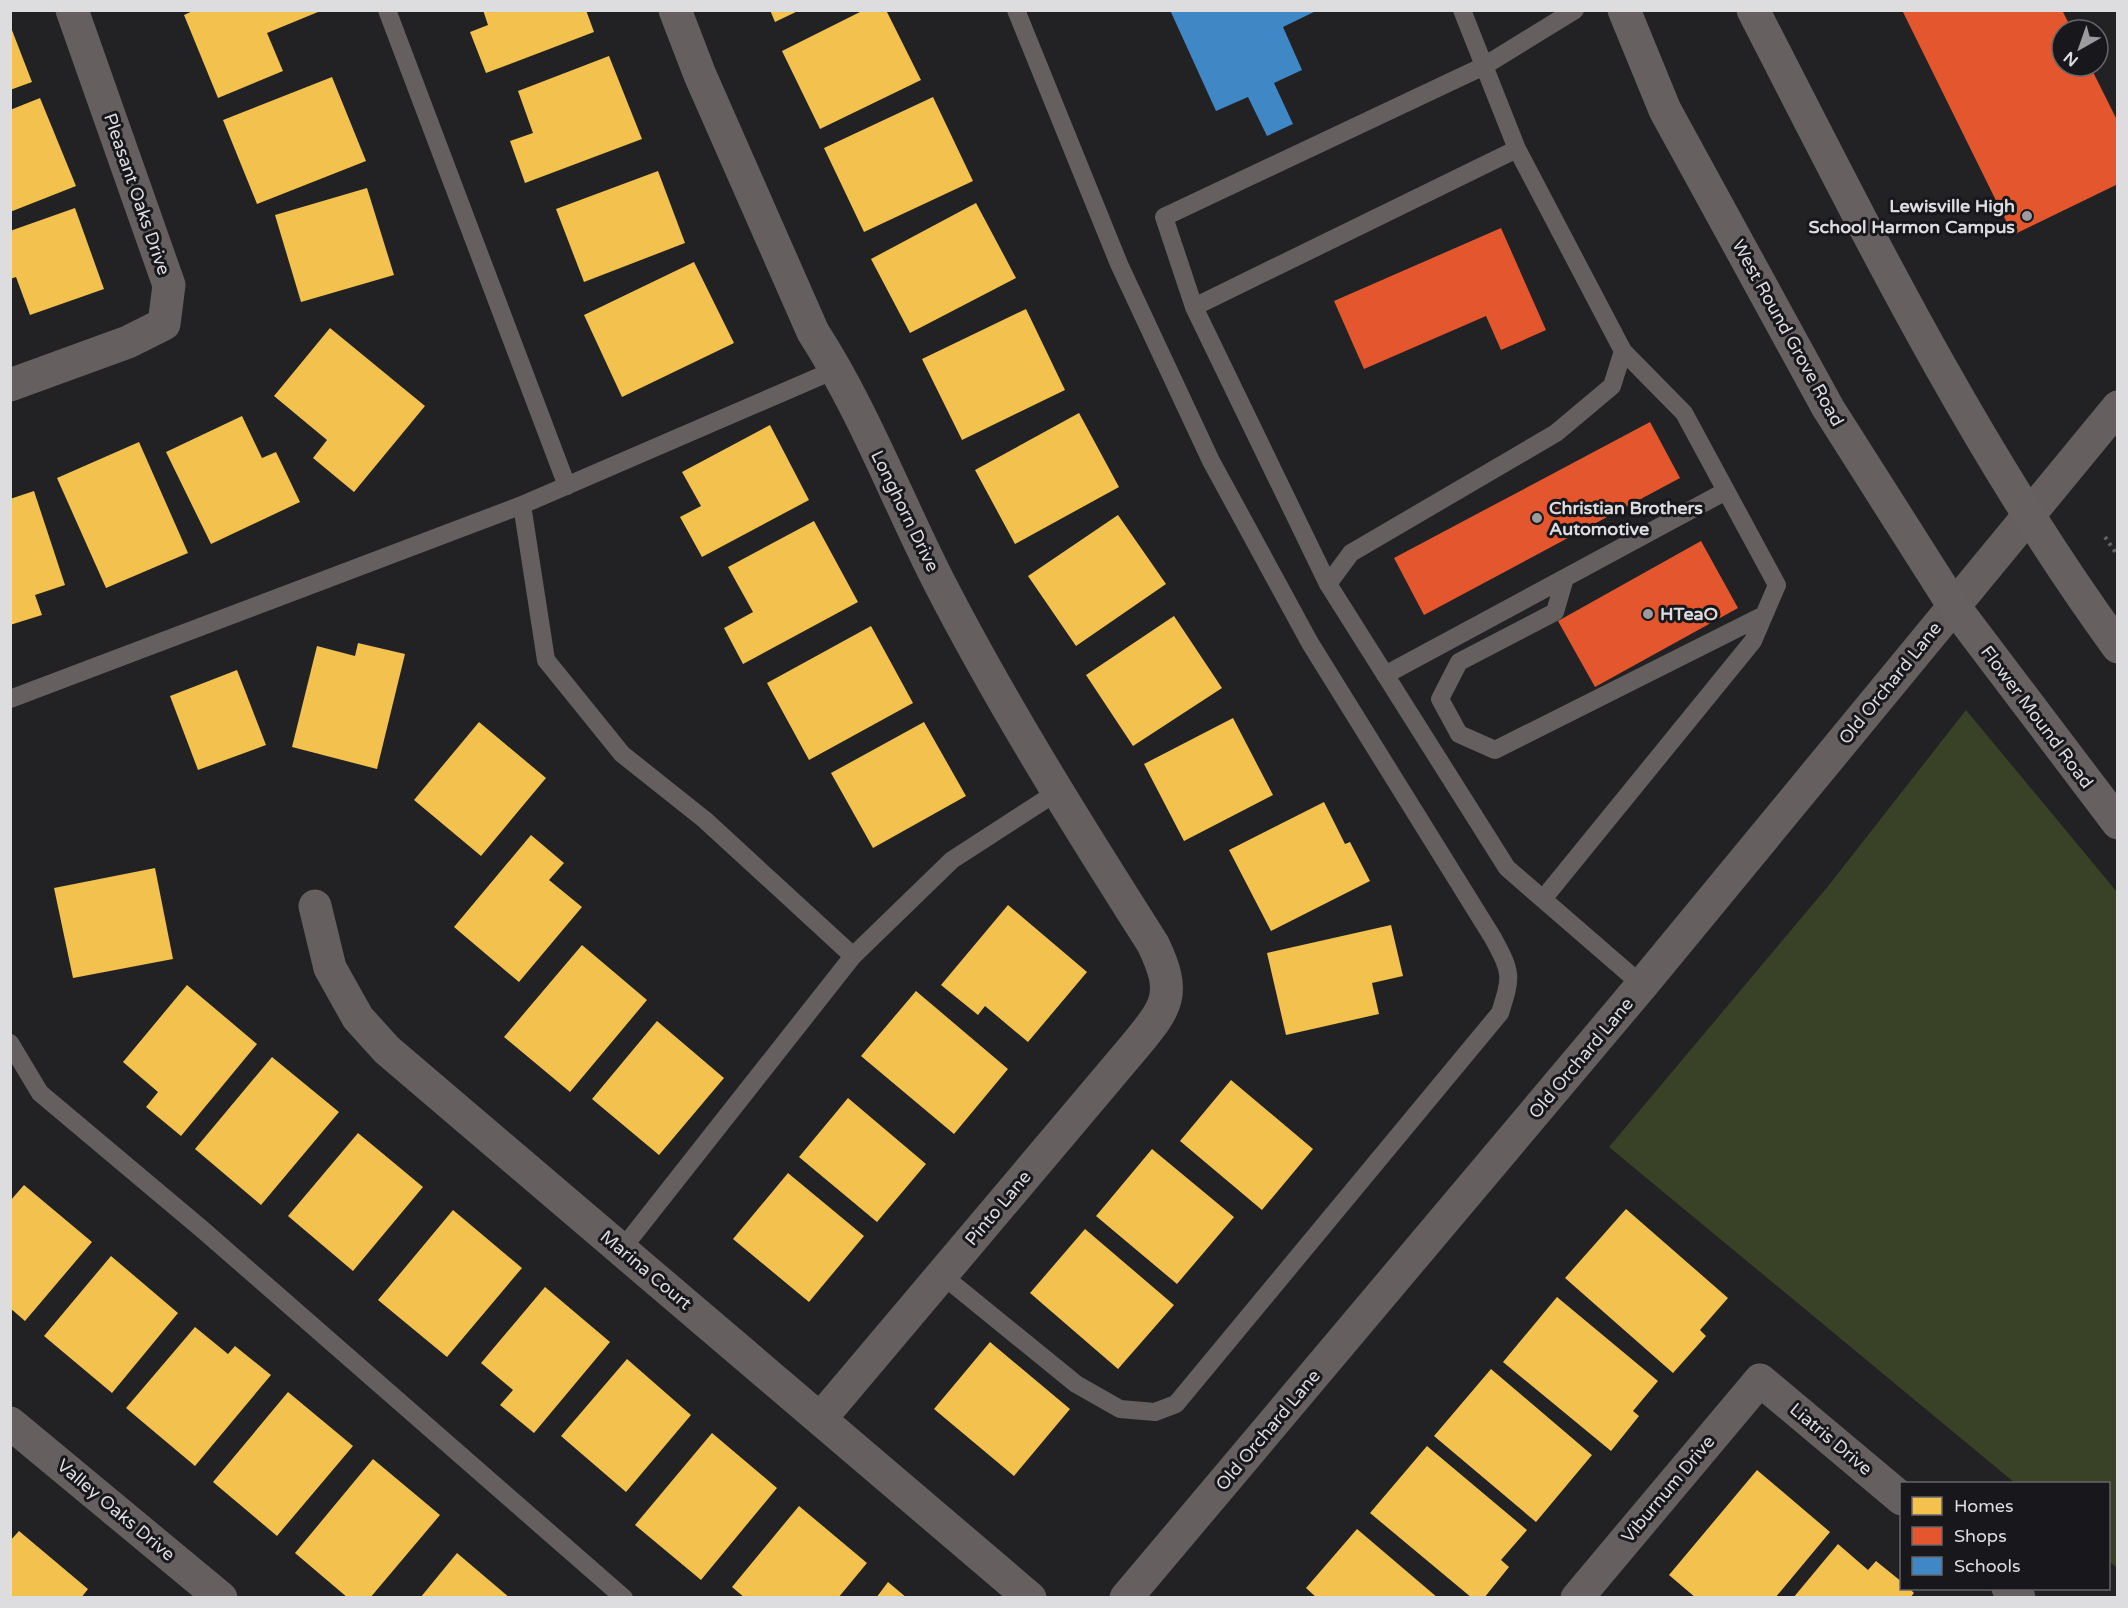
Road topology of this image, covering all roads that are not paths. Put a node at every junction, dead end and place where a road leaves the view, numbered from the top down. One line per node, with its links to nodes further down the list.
1 (72, 10): 14 (street, Pleasant Oaks Drive)
2 (387, 10): 16 (lane)
3 (675, 10): 13 (street, Longhorn Drive)
4 (1016, 10): 37 (lane)
5 (1462, 10): 9 (lane)
6 (1575, 10): 9 (lane)
7 (1624, 10): 22 (main road, West Round Grove Road)
8 (1753, 10): 19 (main road)
9 (1484, 66): 10 (lane); 11 (lane)
10 (1517, 149): 11 (lane); 12 (lane)
11 (1194, 307): 21 (lane)
12 (1623, 351): 17 (lane); 21 (lane)
13 (837, 369): 16 (lane); 28 (street, Longhorn Drive)
14 (10, 386)
15 (2118, 407): 19 (street, Old Orchard Lane)
16 (567, 486): 18 (lane)
17 (1726, 491): 20 (lane); 23 (lane)
18 (522, 505): 27 (lane); 32 (lane)
19 (2029, 514): 22 (street, Old Orchard Lane); 25 (main road)
20 (1565, 578): 23 (lane); 26 (lane)
21 (1328, 584): 26 (lane)
22 (1953, 605): 24 (main road, West Round Grove Road); 33 (street, Old Orchard Lane)
23 (1764, 615): 30 (lane)
24 (1978, 640): 29 (main road, Flower Mound Road)
25 (2118, 646)
26 (1385, 675): 30 (lane)
27 (10, 699)
28 (1057, 792): 32 (lane); 34 (street, Longhorn Drive)
29 (2118, 823)
30 (1543, 899): 33 (lane)
31 (315, 906): 36 (street, Marina Court)
32 (853, 956): 36 (lane)
33 (1641, 985): 45 (street, Old Orchard Lane)
34 (1169, 993): 37 (street, Pinto Lane)
35 (10, 1043): 43 (lane)
36 (622, 1249): 39 (street, Marina Court)
37 (942, 1275): 39 (street, Pinto Lane)
38 (1760, 1380): 41 (street, Liatris Drive); 46 (street, Viburnum Drive)
39 (821, 1418): 44 (street, Marina Court)
40 (10, 1423): 42 (street, Valley Oaks Drive)
41 (1900, 1497)
42 (221, 1598)
43 (624, 1598)
44 (1030, 1598)
45 (1126, 1598)
46 (1577, 1598)

